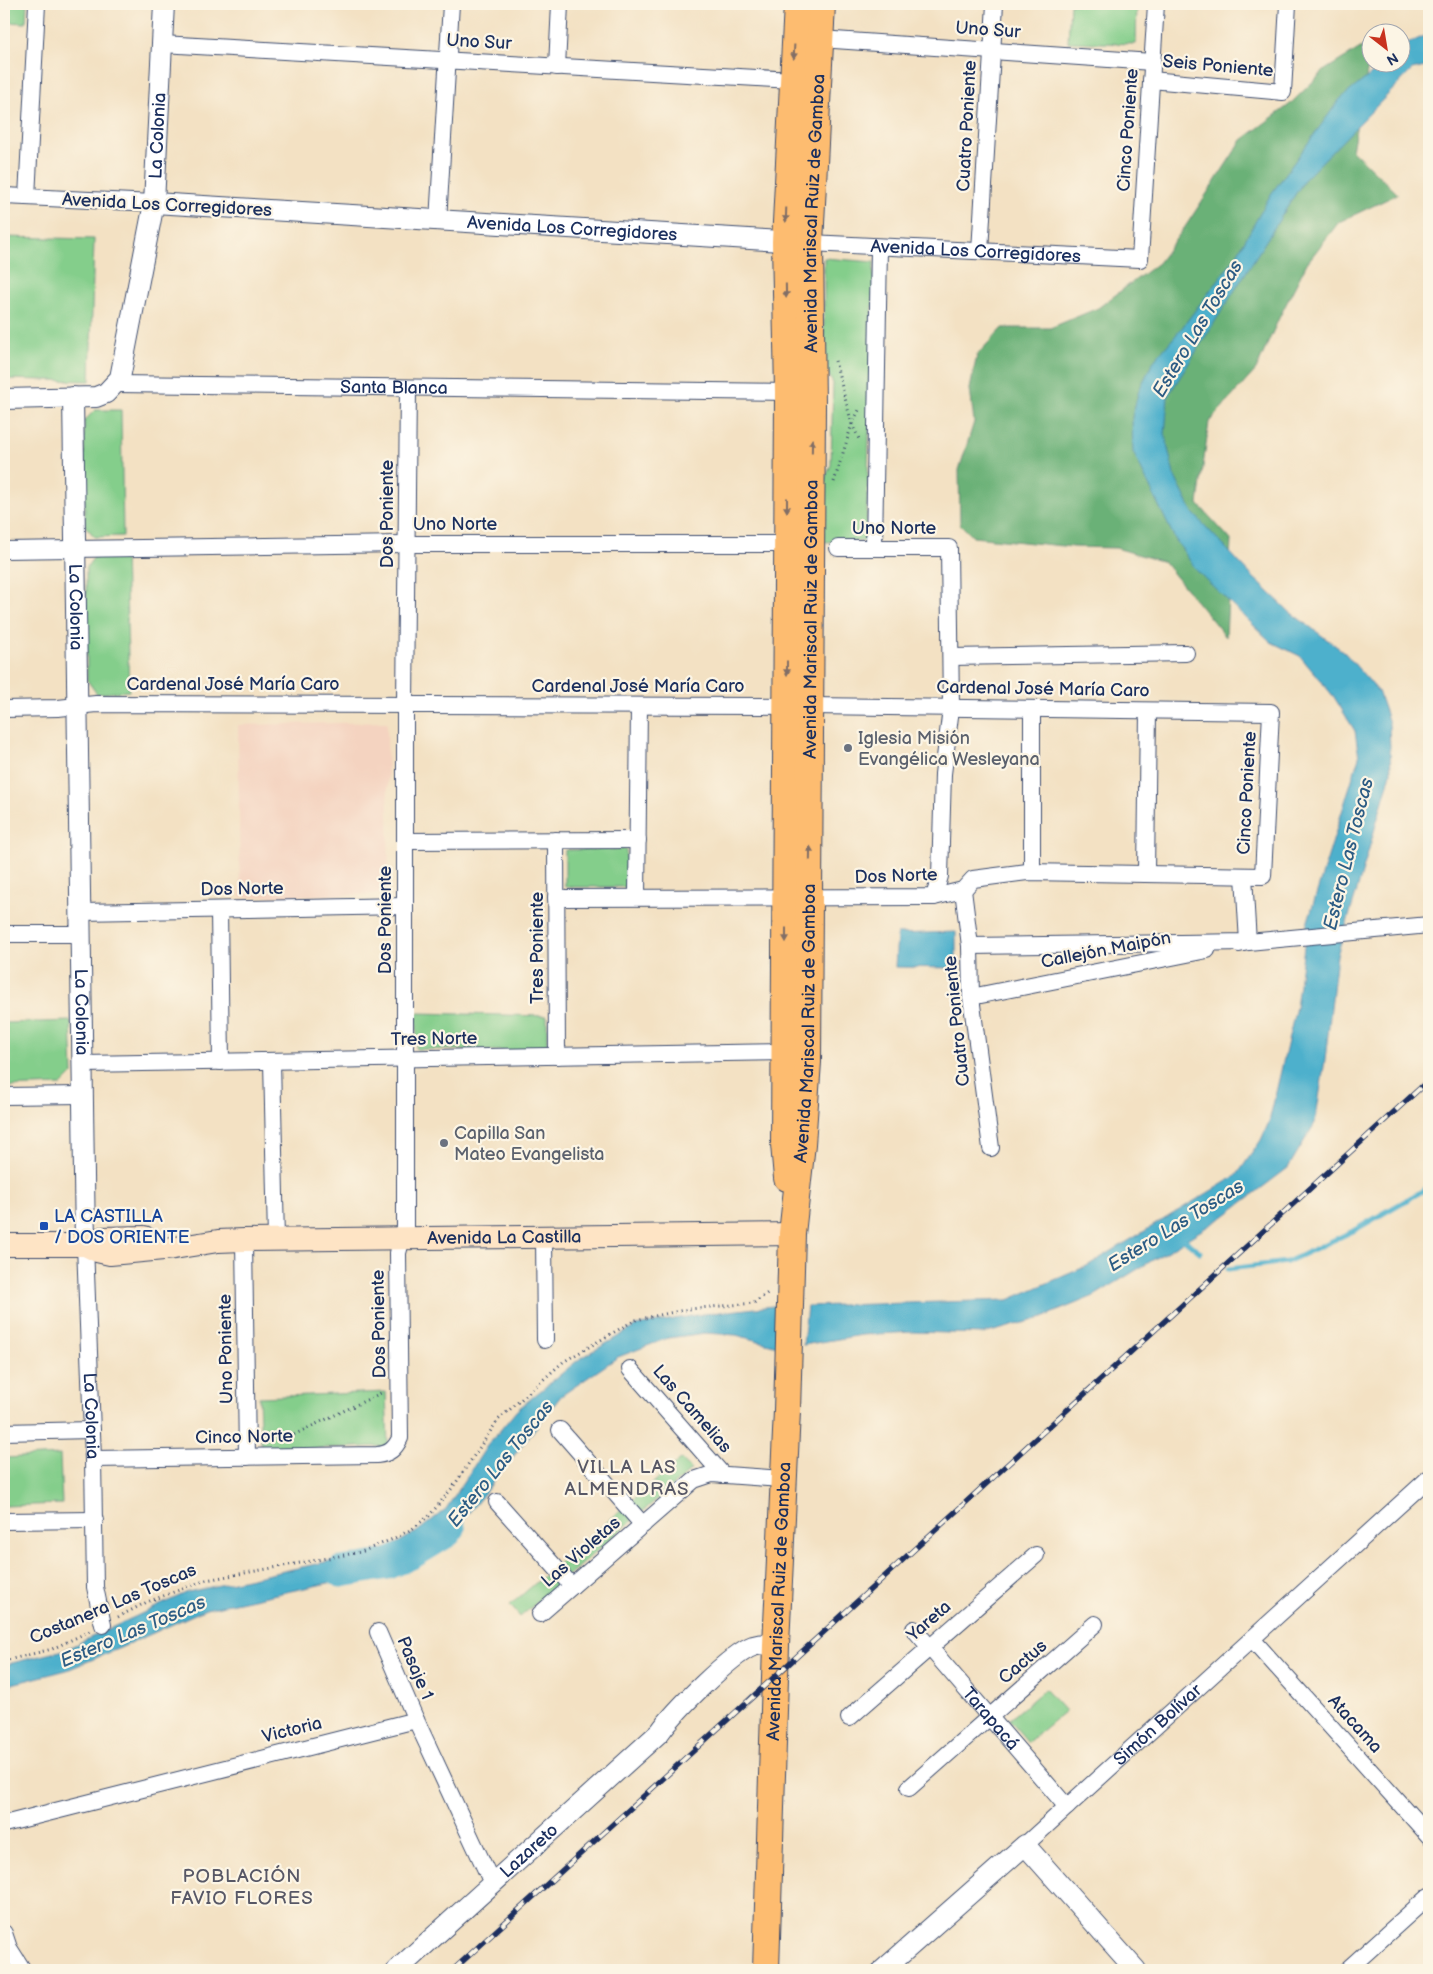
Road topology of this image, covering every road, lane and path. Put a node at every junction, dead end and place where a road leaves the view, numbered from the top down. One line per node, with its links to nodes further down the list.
1 (37, 4): 19 (street)
2 (164, 4): 11 (street, La Colonia)
3 (451, 4): 13 (street)
4 (560, 4): 15 (street)
5 (797, 4): 16 (main road, Avenida Mariscal Ruiz de Gamboa, one-way to 16)
6 (822, 4): 10 (main road, Avenida Mariscal Ruiz de Gamboa)
7 (995, 4): 12 (street, Cuatro Poniente)
8 (1156, 4): 14 (street, Cinco Poniente)
9 (1288, 4): 17 (street, Seis Poniente)
10 (820, 39): 12 (street, Uno Sur); 22 (main road, Avenida Mariscal Ruiz de Gamboa)
11 (162, 44): 13 (street, Uno Sur); 20 (street, La Colonia)
12 (992, 51): 14 (street, Uno Sur); 24 (street, Cuatro Poniente)
13 (448, 61): 15 (street, Uno Sur); 21 (street)
14 (1152, 62): 17 (street, Cinco Poniente)
15 (557, 67): 16 (street, Uno Sur)
16 (793, 80): 22 (main road, Avenida Mariscal Ruiz de Gamboa, one-way to 22)
17 (1151, 80): 25 (street, Cinco Poniente)
18 (4, 196): 19 (street, Avenida Los Corregidores)
19 (27, 197): 20 (street, Avenida Los Corregidores)
20 (154, 203): 21 (street, Avenida Los Corregidores); 27 (street, La Colonia)
21 (438, 221): 22 (street, Avenida Los Corregidores)
22 (798, 242): 23 (street, Avenida Los Corregidores); 29 (main road, Avenida Mariscal Ruiz de Gamboa, one-way to 29); 47 (main road, Avenida Mariscal Ruiz de Gamboa, one-way to 22)
23 (879, 246): 24 (street, Avenida Los Corregidores); 38 (street)
24 (980, 251): 25 (street, Avenida Los Corregidores)
25 (1140, 259)
26 (835, 361): 33 (path)
27 (116, 384): 28 (street, Santa Blanca); 30 (street)
28 (408, 388): 29 (street, Santa Blanca); 36 (street, Dos Poniente)
29 (788, 392): 37 (main road, Avenida Mariscal Ruiz de Gamboa, one-way to 37)
30 (73, 397): 31 (street); 40 (street, La Colonia)
31 (4, 399)
32 (860, 408): 33 (path)
33 (852, 424): 34 (path); 35 (path)
34 (860, 442)
35 (833, 486)
36 (406, 544): 37 (street, Uno Norte); 40 (street, Uno Norte); 44 (street, Dos Poniente)
37 (787, 544): 47 (main road, Avenida Mariscal Ruiz de Gamboa, one-way to 47)
38 (874, 547): 39 (street, Uno Norte); 43 (street, Uno Norte)
39 (838, 548)
40 (74, 549): 41 (street, Uno Norte); 45 (street, La Colonia)
41 (4, 550)
42 (1186, 653): 43 (street)
43 (951, 657): 48 (street)
44 (405, 705): 45 (street, Cardenal José María Caro); 46 (street, Cardenal José María Caro); 55 (street, Dos Poniente)
45 (77, 706): 49 (street, Cardenal José María Caro); 67 (street, La Colonia)
46 (639, 706): 47 (street, Cardenal José María Caro); 54 (street)
47 (799, 706): 48 (street, Cardenal José María Caro); 62 (main road, Avenida Mariscal Ruiz de Gamboa)
48 (952, 708): 50 (street, Cardenal José María Caro); 63 (street)
49 (4, 709)
50 (1032, 709): 51 (street, Cardenal José María Caro); 56 (street)
51 (1148, 711): 52 (street, Cardenal José María Caro); 57 (street)
52 (1271, 712): 59 (street, Cinco Poniente)
53 (556, 840): 54 (street); 55 (street); 64 (street, Tres Poniente)
54 (638, 840): 61 (street)
55 (405, 841): 65 (street, Dos Poniente)
56 (1032, 872): 57 (street, Dos Norte); 60 (street, Dos Norte)
57 (1146, 874): 58 (street, Dos Norte)
58 (1244, 876): 59 (street, Dos Norte); 71 (street, Cinco Poniente)
59 (1263, 876)
60 (963, 890): 63 (street, Dos Norte); 72 (street, Cuatro Poniente)
61 (637, 897): 62 (street, Dos Norte); 64 (street, Dos Norte)
62 (798, 897): 63 (street, Dos Norte); 74 (main road, Avenida Mariscal Ruiz de Gamboa, one-way to 74); 83 (main road, Avenida Mariscal Ruiz de Gamboa)
63 (934, 897)
64 (556, 898): 75 (street, Tres Poniente)
65 (405, 906): 66 (street, Dos Norte); 76 (street, Dos Poniente)
66 (219, 910): 67 (street, Dos Norte); 78 (street)
67 (80, 912): 70 (street, La Colonia)
68 (1429, 925): 71 (street, Callejón Maipón)
69 (4, 934): 70 (street)
70 (80, 934): 79 (street, La Colonia)
71 (1248, 942): 72 (street, Callejón Maipón); 73 (street, Callejón Maipón)
72 (970, 946): 73 (street, Cuatro Poniente)
73 (972, 997): 82 (street, Cuatro Poniente)
74 (785, 1052): 75 (street, Tres Norte); 83 (main road, Avenida Mariscal Ruiz de Gamboa)
75 (557, 1056): 76 (street, Tres Norte)
76 (405, 1059): 77 (street, Tres Norte); 85 (street, Dos Poniente)
77 (272, 1061): 78 (street, Tres Norte); 87 (street)
78 (221, 1062): 79 (street, Tres Norte)
79 (83, 1064): 80 (street, La Colonia)
80 (83, 1095): 81 (street); 89 (street, La Colonia)
81 (4, 1096)
82 (992, 1148)
83 (792, 1234): 84 (main road, Avenida La Castilla); 90 (main road, Avenida Mariscal Ruiz de Gamboa)
84 (544, 1237): 85 (main road, Avenida La Castilla); 91 (street)
85 (401, 1239): 87 (main road, Avenida La Castilla); 93 (street, Dos Poniente)
86 (244, 1240): 87 (main road, Avenida La Castilla); 89 (main road, Avenida La Castilla); 99 (street, Uno Poniente)
87 (276, 1240)
88 (4, 1245): 89 (main road, Avenida La Castilla)
89 (85, 1245): 94 (street, La Colonia)
90 (790, 1281): 103 (main road, Avenida Mariscal Ruiz de Gamboa); 112 (path, Costanera Las Toscas)
91 (546, 1340)
92 (630, 1369): 101 (street, Las Camelias)
93 (399, 1384): 97 (path); 98 (street, Dos Poniente)
94 (92, 1430): 96 (street); 100 (street, La Colonia)
95 (560, 1430): 107 (street)
96 (4, 1432)
97 (283, 1440)
98 (394, 1449): 99 (street, Cinco Norte)
99 (247, 1457): 100 (street, Cinco Norte)
100 (93, 1459): 105 (street, La Colonia)
101 (722, 1475): 103 (street, Las Violetas); 107 (street, Las Violetas)
102 (1429, 1478): 115 (street, Simón Bolívar)
103 (782, 1479): 116 (main road, Avenida Mariscal Ruiz de Gamboa)
104 (497, 1502): 109 (street)
105 (95, 1520): 106 (street); 112 (street, La Colonia)
106 (4, 1521)
107 (643, 1525): 109 (street, Las Violetas)
108 (1036, 1555): 117 (street, Yareta)
109 (572, 1586): 110 (street, Las Violetas)
110 (540, 1614)
111 (1095, 1624): 119 (street, Cactus)
112 (103, 1625): 118 (path, Costanera Las Toscas)
113 (914, 1629): 117 (street, Tarapacá)
114 (378, 1632): 121 (street, Pasaje 1)
115 (1252, 1639): 123 (street, Simón Bolívar); 125 (street, Atacama)
116 (776, 1645): 127 (street, Lazareto); 132 (main road, Avenida Mariscal Ruiz de Gamboa)
117 (930, 1647): 119 (street, Tarapacá); 120 (street, Yareta)
118 (4, 1661)
119 (990, 1717): 122 (street, Cactus); 123 (street, Tarapacá)
120 (849, 1718)
121 (416, 1720): 124 (street, Victoria); 127 (street)
122 (909, 1788)
123 (1067, 1807): 126 (street, Simón Bolívar)
124 (4, 1824)
125 (1429, 1836)
126 (1025, 1845): 133 (street, Simón Bolívar); 134 (street)
127 (492, 1884): 131 (street, Lazareto)
128 (1429, 1896): 135 (street)
129 (4, 1933): 130 (street)
130 (24, 1970)
131 (398, 1970)
132 (766, 1970)
133 (883, 1970)
134 (1136, 1970)
135 (1347, 1970)

